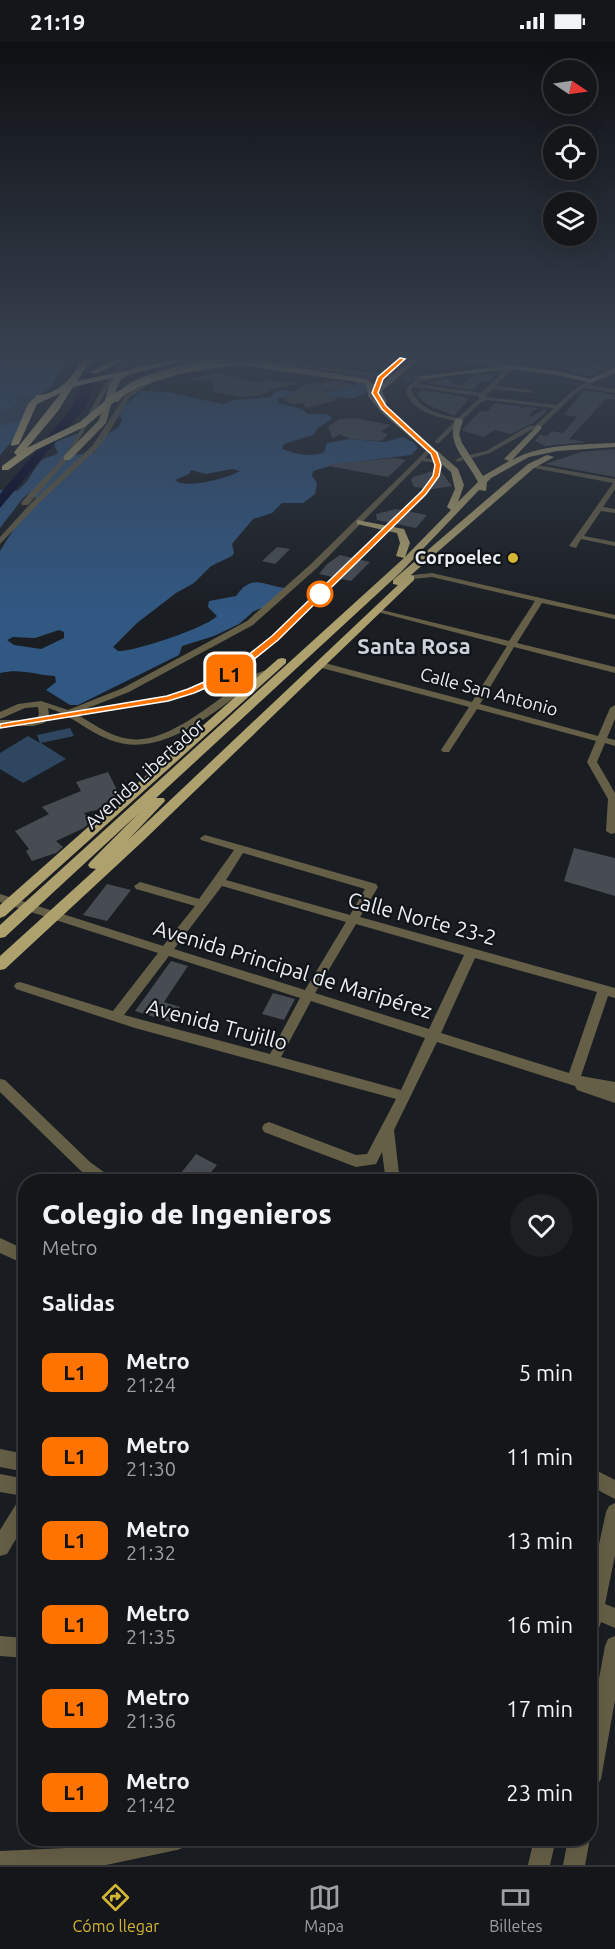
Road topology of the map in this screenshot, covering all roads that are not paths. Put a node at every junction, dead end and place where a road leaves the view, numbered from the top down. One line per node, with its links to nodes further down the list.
1 (15, 444): 21 (highway)
2 (24, 444): 21 (highway)
3 (42, 444): 21 (highway)
4 (75, 444): 17 (street)
5 (81, 444): 17 (main road)
6 (95, 444): 31 (street)
7 (423, 444): 27 (main road)
8 (435, 444): 23 (main road)
9 (460, 444): 23 (main road)
10 (502, 444): 16 (street)
11 (523, 444): 23 (main road)
12 (536, 444): 14 (main road)
13 (615, 446): 14 (main road); 20 (main road, Avenida Libertador)
14 (557, 449): 23 (main road)
15 (427, 452): 18 (street)
16 (472, 456)
17 (67, 458): 29 (street)
18 (420, 459): 19 (street); 28 (street)
19 (438, 462)
20 (531, 466): 22 (street); 26 (main road, Avenida Libertador)
21 (2, 468)
22 (615, 483): 24 (street)
23 (484, 484): 26 (main road); 27 (main road)
24 (598, 508): 25 (street); 30 (street)
25 (615, 511)
26 (473, 516): 35 (main road, Avenida Libertador)
27 (447, 517): 34 (main road, Avenida Libertador); 45 (main road, Avenida Libertador)
28 (360, 522): 34 (main road); 53 (street)
29 (0, 532)
30 (580, 537): 32 (street); 33 (street)
31 (0, 542)
32 (615, 544)
33 (573, 546)
34 (401, 556): 42 (main road, Avenida Libertador)
35 (424, 561): 36 (street); 37 (main road, Avenida Libertador); 41 (main road, Avenida Libertador)
36 (432, 574): 37 (street); 38 (street)
37 (412, 577): 39 (main road, Avenida Libertador)
38 (540, 600): 40 (street); 43 (street)
39 (378, 611): 43 (street); 44 (main road, Avenida Libertador)
40 (615, 617)
41 (352, 622): 44 (main road); 45 (main road, Avenida Libertador)
42 (317, 631): 45 (main road); 47 (main road, Avenida Libertador)
43 (511, 644): 46 (street); 51 (street)
44 (323, 662): 45 (main road); 48 (main road, Avenida Libertador); 51 (street, Calle San Antonio)
45 (297, 667): 49 (main road, Avenida Libertador); 60 (main road, Avenida Libertador)
46 (615, 670)
47 (270, 672): 53 (street); 67 (main road, Avenida Libertador)
48 (288, 696): 49 (main road); 68 (main road, Avenida Libertador)
49 (268, 699): 59 (main road, Avenida Libertador)
50 (40, 704): 53 (street); 54 (street); 55 (street)
51 (475, 706): 56 (street, Calle San Antonio); 58 (street)
52 (615, 708): 56 (street)
53 (68, 713)
54 (0, 716)
55 (0, 723)
56 (600, 739): 57 (street, Calle San Antonio); 61 (street)
57 (615, 743)
58 (446, 750)
59 (183, 775): 60 (main road, Avenida Libertador); 60 (main road)
60 (132, 815): 70 (main road, Avenida Libertador); 71 (main road, Avenida Libertador)
61 (611, 831)
62 (205, 838): 63 (street)
63 (241, 848): 64 (street); 69 (street)
64 (219, 882): 66 (street); 69 (street, Calle Norte 23-2)
65 (140, 886): 66 (street)
66 (202, 904): 73 (street)
67 (3, 910): 68 (main road); 72 (main road)
68 (48, 920): 73 (street, Avenida Principal de Maripérez); 75 (main road, Avenida Libertador)
69 (352, 920): 74 (street, Calle Norte 23-2); 78 (street)
70 (0, 933)
71 (0, 942)
72 (0, 951)
73 (165, 952): 78 (street, Avenida Principal de Maripérez); 79 (street)
74 (471, 953): 77 (street, Calle Norte 23-2); 80 (street)
75 (0, 965)
76 (20, 986): 79 (street, Avenida Trujillo)
77 (610, 991): 82 (street)
78 (308, 995): 80 (street, Avenida Principal de Maripérez); 81 (street)
79 (115, 1017): 81 (street, Avenida Trujillo)
80 (434, 1036): 82 (street, Avenida Principal de Maripérez); 85 (street)
81 (273, 1060): 85 (street, Avenida Trujillo)
82 (573, 1080): 84 (street, Avenida Principal de Maripérez); 86 (street, Avenida Principal de Maripérez)
83 (0, 1084): 89 (street)
84 (615, 1087)
85 (405, 1096): 88 (street)
86 (615, 1098)
87 (268, 1128): 88 (street)
88 (387, 1131): 90 (street)
89 (96, 1174)
90 (392, 1174)
91 (0, 1245): 92 (street)
92 (18, 1254)
93 (0, 1458): 94 (street)
94 (18, 1461)
95 (597, 1480): 98 (street)
96 (0, 1483): 97 (street)
97 (18, 1486)
98 (615, 1490)
99 (615, 1512): 102 (street)
100 (18, 1517): 101 (street)
101 (0, 1547)
102 (597, 1588)
103 (597, 1614): 104 (street)
104 (615, 1618)
105 (0, 1646): 107 (street)
106 (615, 1646): 108 (street)
107 (18, 1647)
108 (597, 1742)
109 (150, 1846): 112 (street)
110 (543, 1846): 113 (street)
111 (578, 1846): 114 (street)
112 (0, 1862)
113 (539, 1865)
114 (574, 1865)

